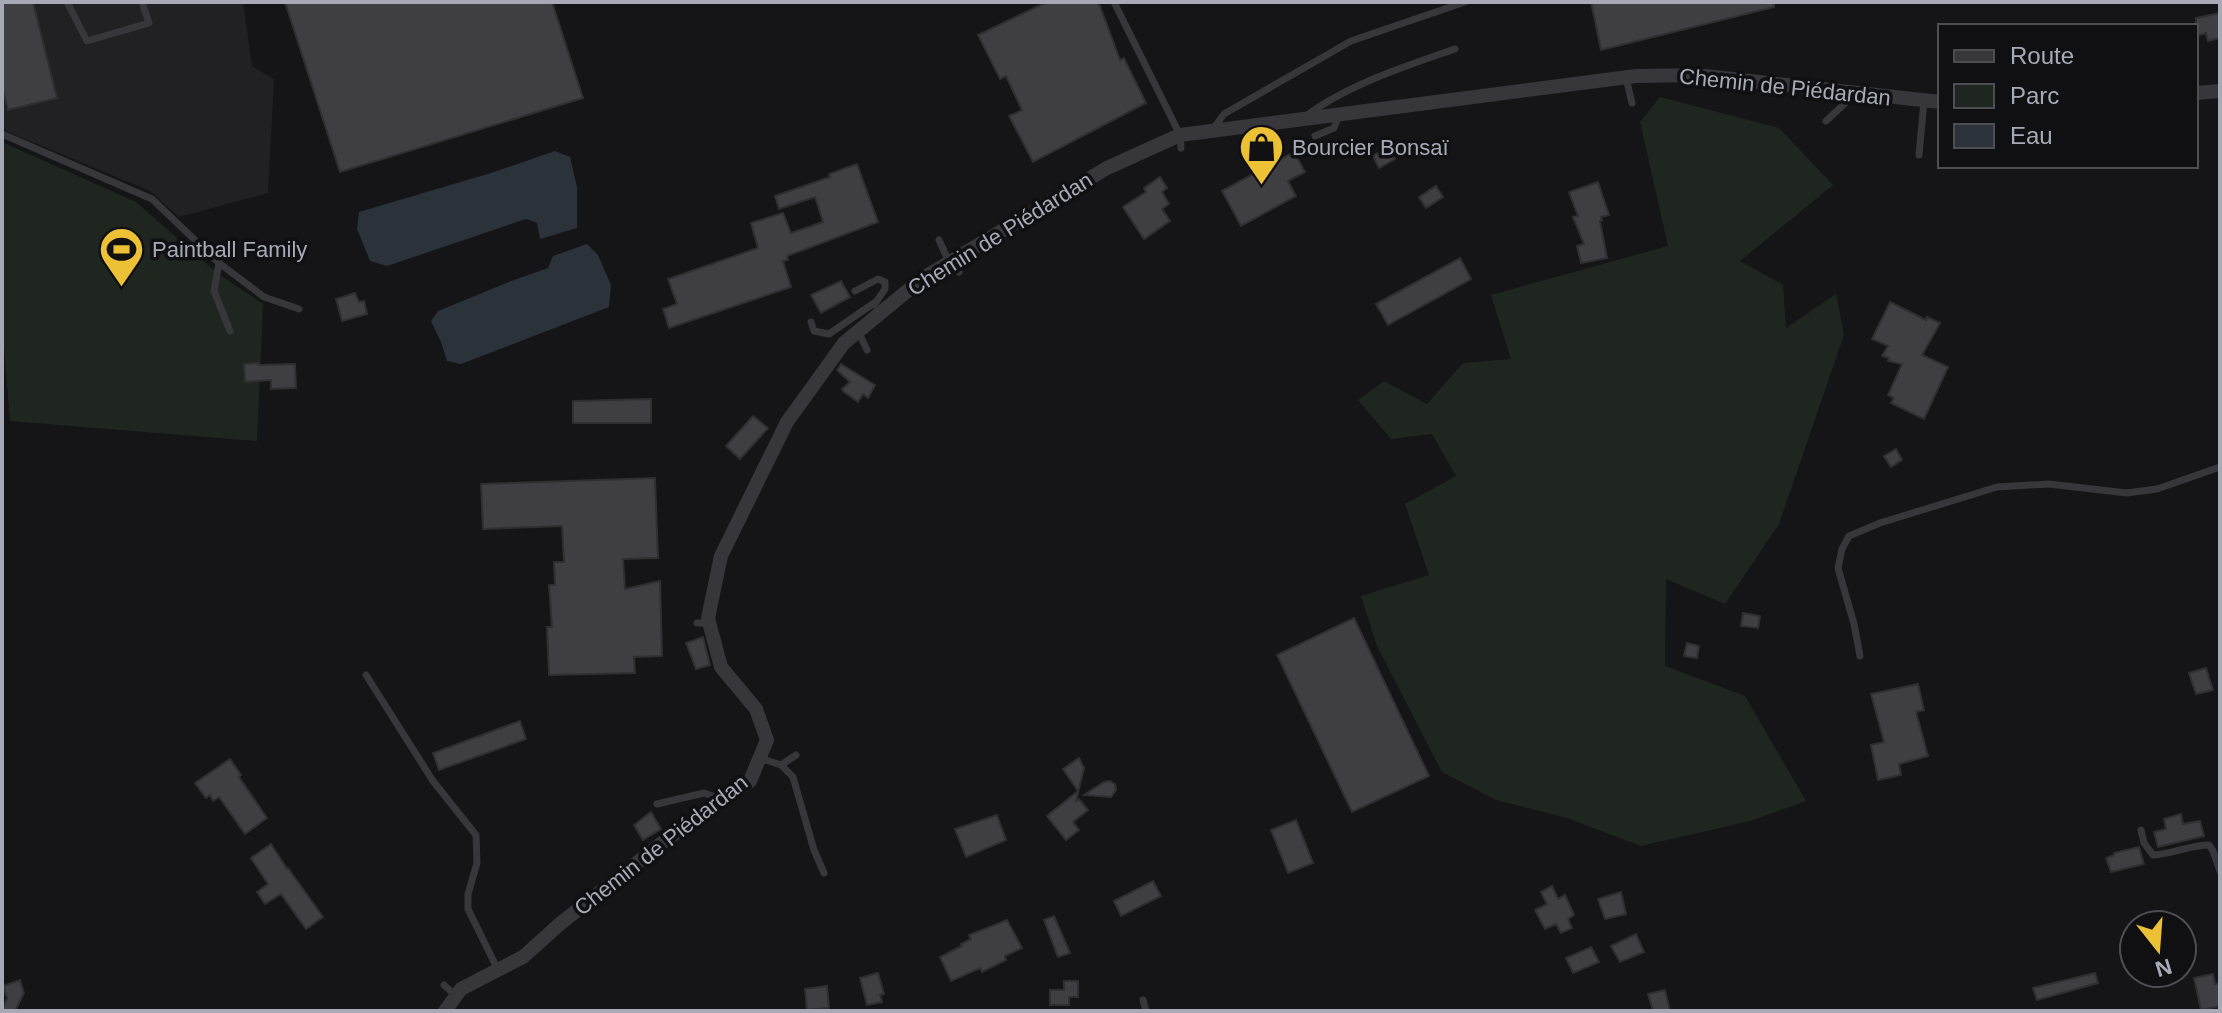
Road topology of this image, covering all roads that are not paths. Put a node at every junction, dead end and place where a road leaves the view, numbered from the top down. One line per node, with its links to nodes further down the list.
1 (67, 2): 2 (lane)
2 (142, 2)
3 (1114, 2): 20 (lane)
4 (1465, 2): 5 (lane)
5 (1451, 5): 17 (lane)
6 (1455, 49): 15 (lane)
7 (1626, 76): 9 (street, Chemin de Piédardan); 13 (lane); 14 (street, Chemin de Piédardan)
8 (2220, 91): 10 (street)
9 (1856, 93): 11 (street, Chemin de Piédardan); 16 (lane)
10 (2198, 93)
11 (1924, 101): 12 (street, Chemin de Piédardan); 21 (lane)
12 (1938, 102)
13 (1632, 103)
14 (1340, 113): 15 (street, Chemin de Piédardan); 19 (lane)
15 (1303, 118): 17 (street, Chemin de Piédardan)
16 (1826, 121)
17 (1211, 130): 20 (street, Chemin de Piédardan)
18 (2, 134): 23 (lane)
19 (1315, 136)
20 (1180, 141): 24 (street, Chemin de Piédardan)
21 (1919, 155)
22 (939, 240): 24 (lane)
23 (219, 263): 27 (lane); 29 (lane)
24 (954, 267): 26 (street, Chemin de Piédardan)
25 (855, 291): 26 (lane)
26 (877, 308): 28 (lane); 30 (street, Chemin de Piédardan)
27 (299, 309)
28 (811, 322)
29 (230, 331)
30 (858, 331): 31 (lane); 36 (street, Chemin de Piédardan)
31 (867, 350)
32 (2220, 467): 33 (lane)
33 (1860, 656)
34 (366, 675): 43 (lane)
35 (796, 755): 37 (lane)
36 (760, 758): 37 (lane); 38 (street, Chemin de Piédardan)
37 (781, 765): 42 (lane)
38 (723, 800): 39 (lane); 43 (street, Chemin de Piédardan)
39 (657, 804)
40 (2141, 830): 41 (lane)
41 (2220, 871)
42 (824, 873)
43 (498, 970): 45 (street, Chemin de Piédardan)
44 (444, 985): 45 (lane)
45 (456, 996): 47 (street, Chemin de Piédardan)
46 (1143, 1000): 48 (lane)
47 (445, 1011)
48 (1146, 1011)

